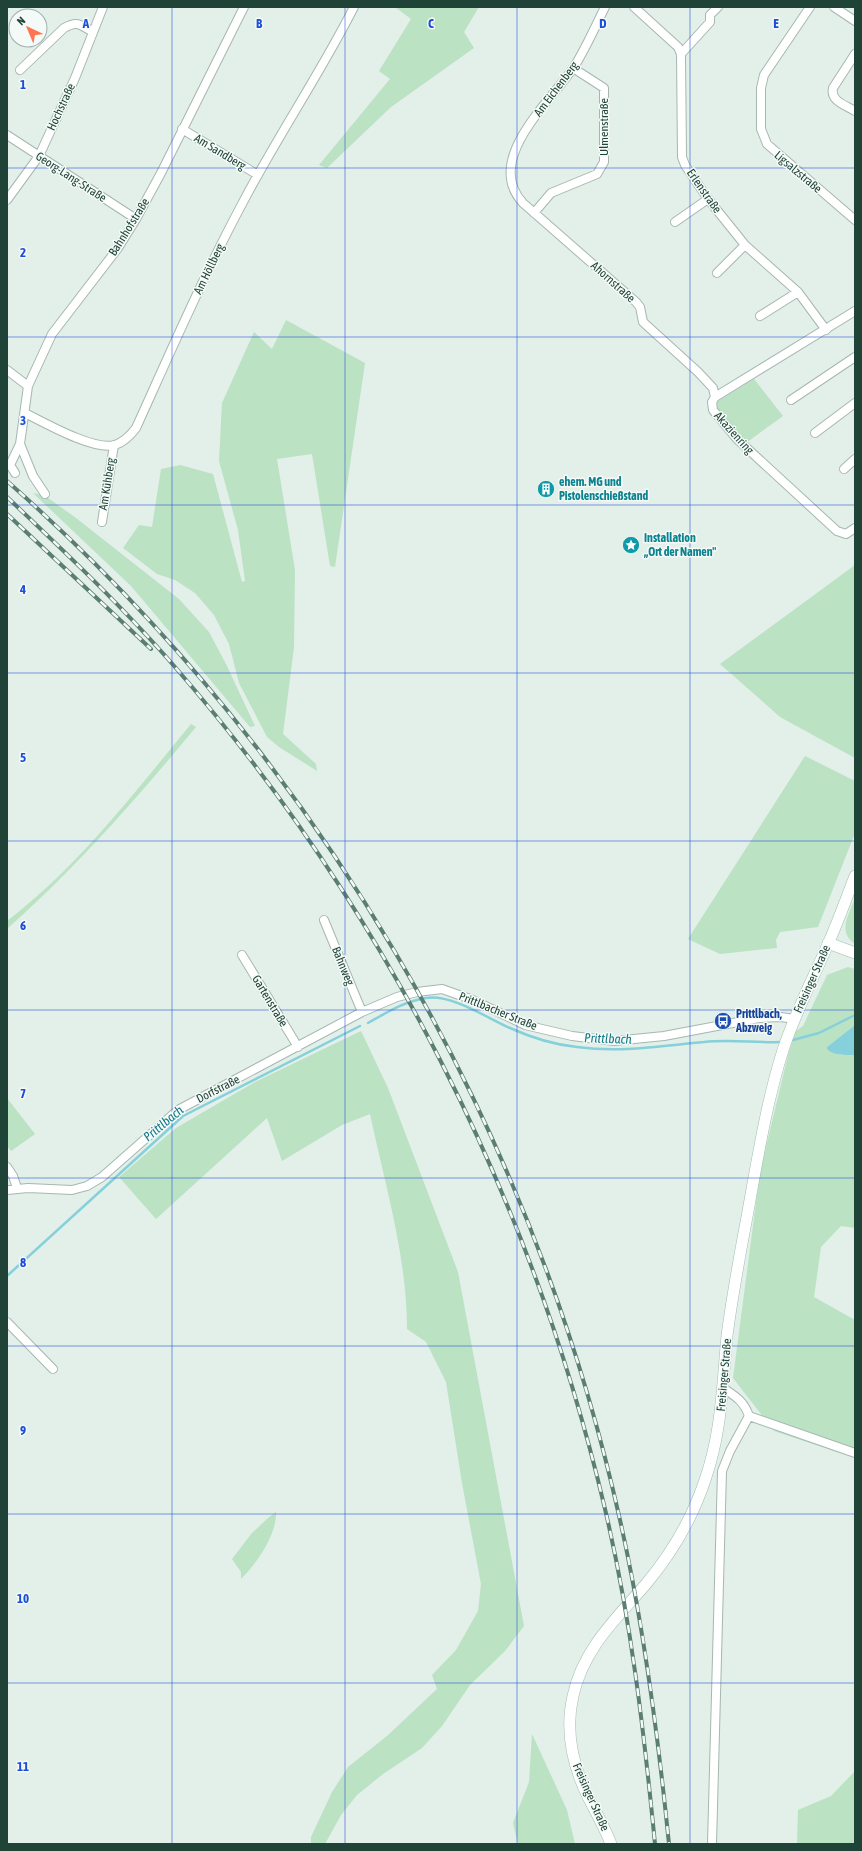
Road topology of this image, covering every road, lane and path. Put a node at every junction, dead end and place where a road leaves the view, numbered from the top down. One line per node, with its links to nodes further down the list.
1 (103, 7): 10 (street, Hochstraße)
2 (244, 7): 16 (street, Bahnhofstraße)
3 (354, 7): 20 (street, Am Höllberg)
4 (605, 7): 13 (street, Am Eichenberg)
5 (634, 7): 11 (street)
6 (718, 7): 11 (street)
7 (810, 7): 25 (street, Ligsalzstraße)
8 (834, 7): 9 (street)
9 (855, 21)
10 (93, 32): 14 (street); 18 (street, Hochstraße)
11 (681, 54): 21 (street, Erlenstraße)
12 (855, 54): 15 (street)
13 (573, 68): 19 (street, Am Eichenberg); 23 (street, Ulmenstraße)
14 (20, 70)
15 (855, 111)
16 (182, 129): 20 (street, Am Sandberg); 24 (street, Bahnhofstraße)
17 (7, 135): 18 (street, Georg-Lang-Straße)
18 (39, 156): 22 (street, Hochstraße); 24 (street, Georg-Lang-Straße)
19 (510, 170): 23 (street, Ahornstraße)
20 (258, 175): 42 (street, Am Höllberg)
21 (708, 199): 26 (street); 27 (street, Erlenstraße)
22 (7, 200)
23 (534, 213): 36 (street, Ahornstraße)
24 (136, 219): 35 (street, Bahnhofstraße)
25 (855, 220)
26 (675, 222)
27 (745, 245): 28 (street); 29 (street, Erlenstraße)
28 (718, 272)
29 (798, 292): 31 (street); 32 (street, Erlenstraße)
30 (855, 311): 32 (street, Akazienring)
31 (760, 316)
32 (826, 330): 36 (street, Akazienring)
33 (855, 357): 37 (street)
34 (7, 370): 35 (street)
35 (28, 386): 39 (street, Bahnhofstraße)
36 (715, 397): 48 (street, Akazienring)
37 (791, 400)
38 (855, 403): 40 (street)
39 (25, 413): 41 (street, Bahnhofstraße); 42 (street)
40 (814, 433)
41 (20, 444): 45 (street, Bahnhofstraße); 46 (street)
42 (114, 446): 47 (street, Am Kühberg)
43 (855, 459): 44 (street)
44 (844, 469)
45 (15, 473)
46 (45, 494)
47 (102, 522)
48 (855, 528)
49 (855, 876): 51 (main road, Freisinger Straße)
50 (324, 920): 55 (street, Bahnweg)
51 (828, 943): 52 (main road); 56 (main road, Freisinger Straße)
52 (855, 953)
53 (242, 955): 57 (street, Gartenstraße)
54 (370, 1008): 55 (street, Dorfstraße); 56 (street, Prittlbacher Straße)
55 (362, 1012): 57 (street, Dorfstraße)
56 (794, 1019): 63 (main road, Freisinger Straße)
57 (298, 1047): 59 (street, Dorfstraße)
58 (7, 1167): 59 (street)
59 (17, 1188): 60 (street, Dorfstraße)
60 (7, 1190)
61 (7, 1322): 62 (street)
62 (53, 1369)
63 (723, 1388): 64 (street); 66 (main road, Freisinger Straße)
64 (749, 1416): 65 (street); 67 (street)
65 (855, 1453)
66 (611, 1844)
67 (712, 1844)

